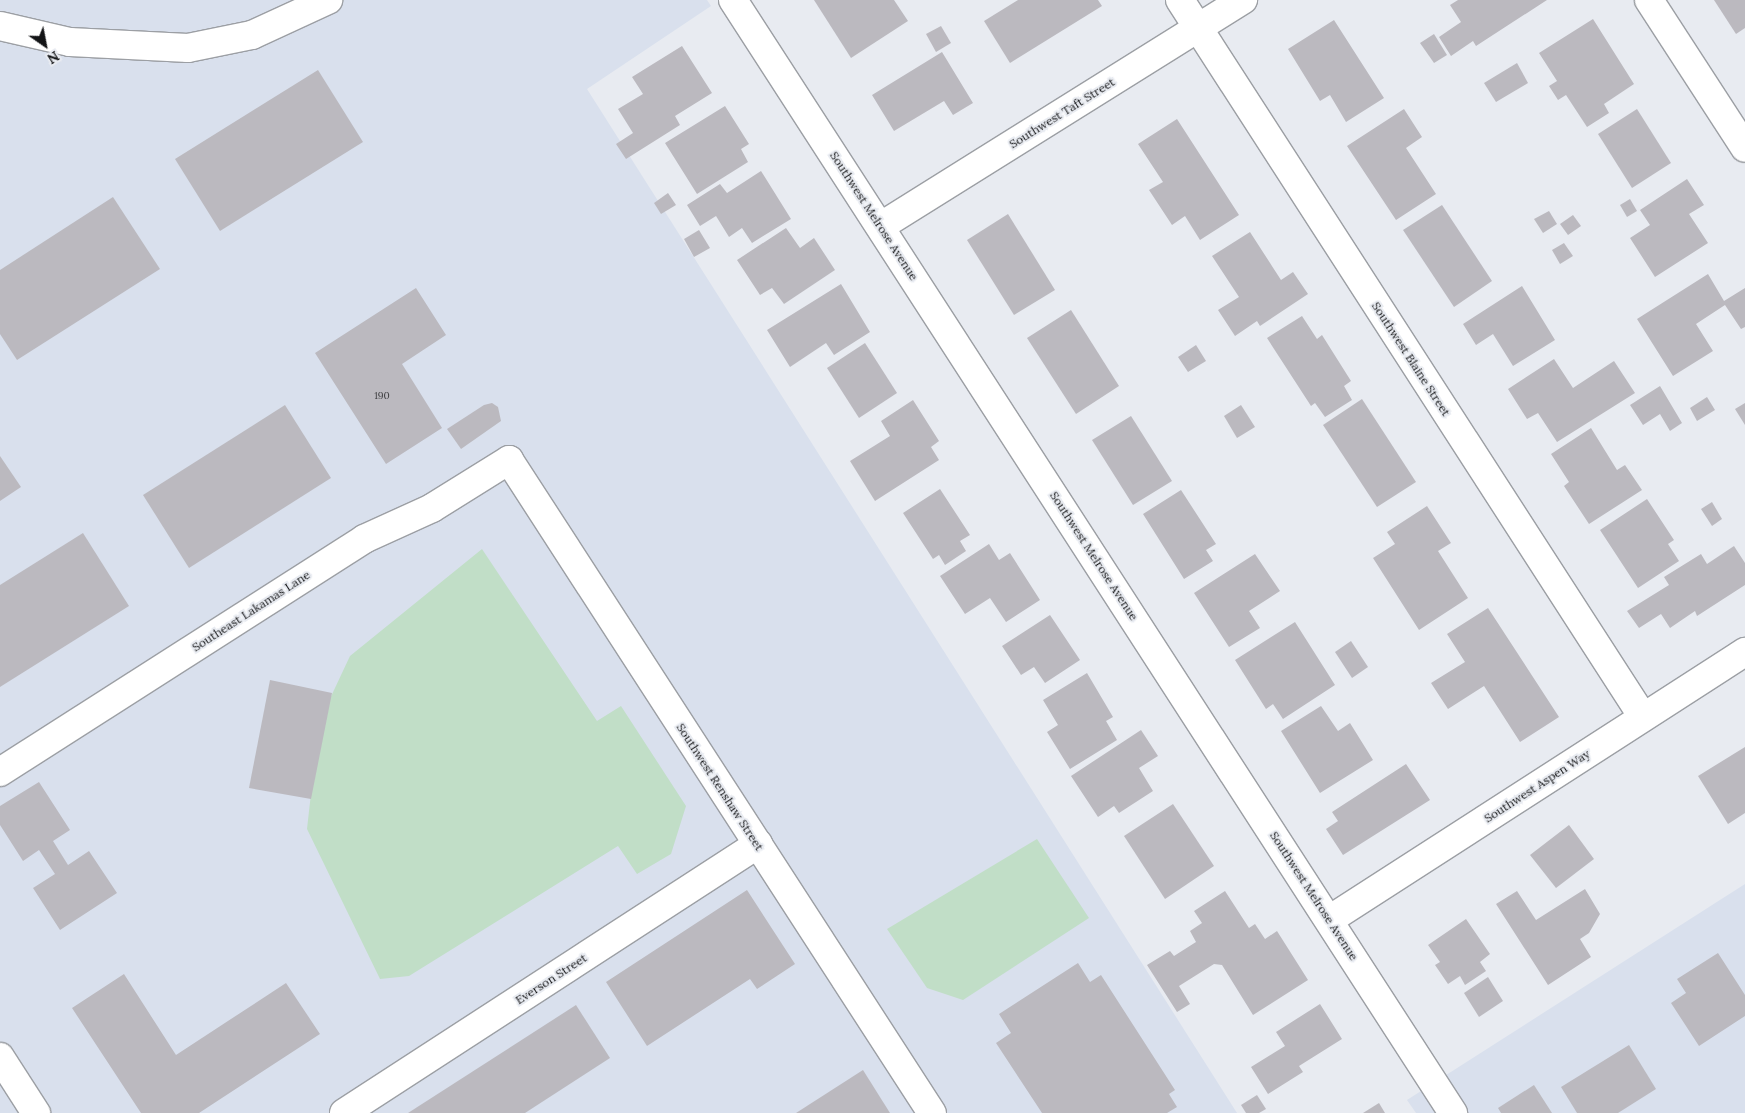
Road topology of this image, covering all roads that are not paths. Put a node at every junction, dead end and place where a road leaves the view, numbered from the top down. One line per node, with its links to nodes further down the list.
1 (328, 0): 6 (street)
2 (733, 0): 9 (street, Southwest Melrose Avenue)
3 (1180, 0): 7 (street, Southwest Blaine Street)
4 (1243, 0): 7 (street, Southwest Taft Street)
5 (1650, 0): 8 (street)
6 (0, 26)
7 (1198, 28): 9 (street, Southwest Taft Street); 12 (street, Southwest Blaine Street)
8 (1745, 148)
9 (881, 226): 15 (street, Southwest Melrose Avenue)
10 (508, 460): 13 (street, Southeast Lakamas Lane); 14 (street, Southwest Renshaw Street)
11 (1745, 652): 12 (street, Southwest Aspen Way)
12 (1643, 717): 15 (street, Southwest Aspen Way)
13 (0, 772)
14 (758, 844): 18 (street, Everson Street); 19 (street, Southwest Renshaw Street)
15 (1330, 920): 20 (street, Southwest Melrose Avenue)
16 (0, 1057): 17 (street)
17 (36, 1113)
18 (344, 1113)
19 (932, 1113)
20 (1453, 1113)

